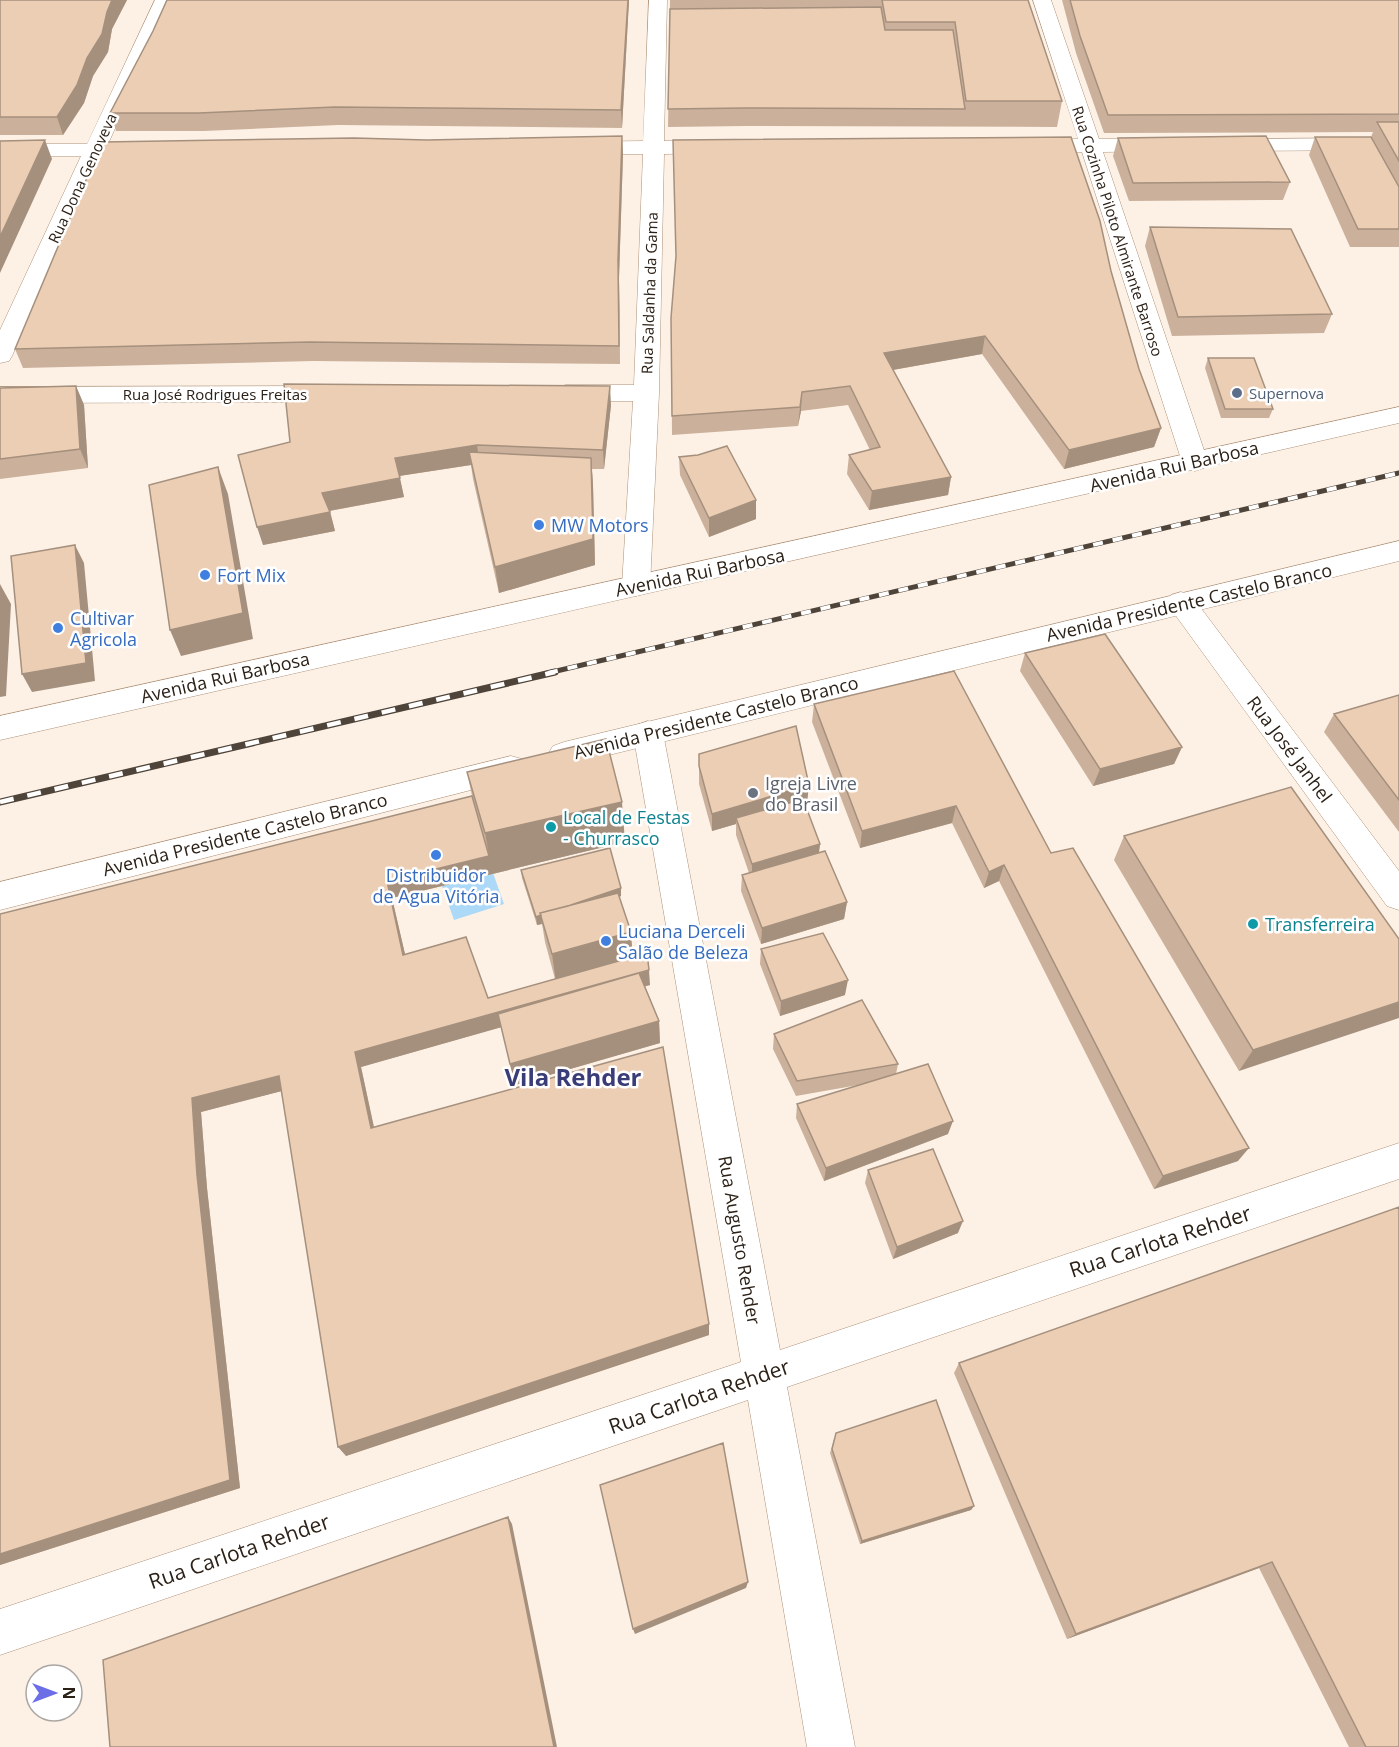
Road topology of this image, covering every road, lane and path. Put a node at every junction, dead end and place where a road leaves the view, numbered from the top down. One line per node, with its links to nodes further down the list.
1 (164, 0): 13 (street, Rua Dona Genoveva)
2 (658, 0): 11 (street, Rua Saldanha da Gama)
3 (1042, 0): 8 (street, Rua Cozinha Piloto Almirante Barroso)
4 (1399, 144): 6 (street)
5 (1185, 145): 8 (street)
6 (1209, 145)
7 (1007, 146): 8 (street)
8 (1090, 146): 21 (street, Rua Cozinha Piloto Almirante Barroso)
9 (736, 147): 11 (street)
10 (558, 148): 11 (street)
11 (653, 148): 17 (street, Rua Saldanha da Gama)
12 (0, 150): 13 (street)
13 (95, 150): 14 (street); 15 (street, Rua Dona Genoveva)
14 (166, 150)
15 (0, 356)
16 (538, 393): 17 (street)
17 (646, 393): 23 (street, Rua Saldanha da Gama)
18 (359, 394): 19 (street, Rua José Rodrigues Freitas)
19 (0, 395)
20 (1399, 415): 21 (street, Avenida Rui Barbosa)
21 (1195, 462): 23 (street, Avenida Rui Barbosa)
22 (1399, 551): 24 (street, Avenida Presidente Castelo Branco)
23 (636, 586): 25 (street, Avenida Rui Barbosa)
24 (1181, 603): 26 (street, Avenida Presidente Castelo Branco); 28 (street, Rua José Janhel)
25 (0, 728)
26 (648, 733): 27 (street, Avenida Presidente Castelo Branco); 30 (street, Rua Augusto Rehder)
27 (0, 896)
28 (1399, 896)
29 (1399, 1161): 30 (street, Rua Carlota Rehder)
30 (764, 1373): 31 (street, Rua Carlota Rehder); 32 (street, Rua Augusto Rehder)
31 (0, 1632)
32 (831, 1747)

